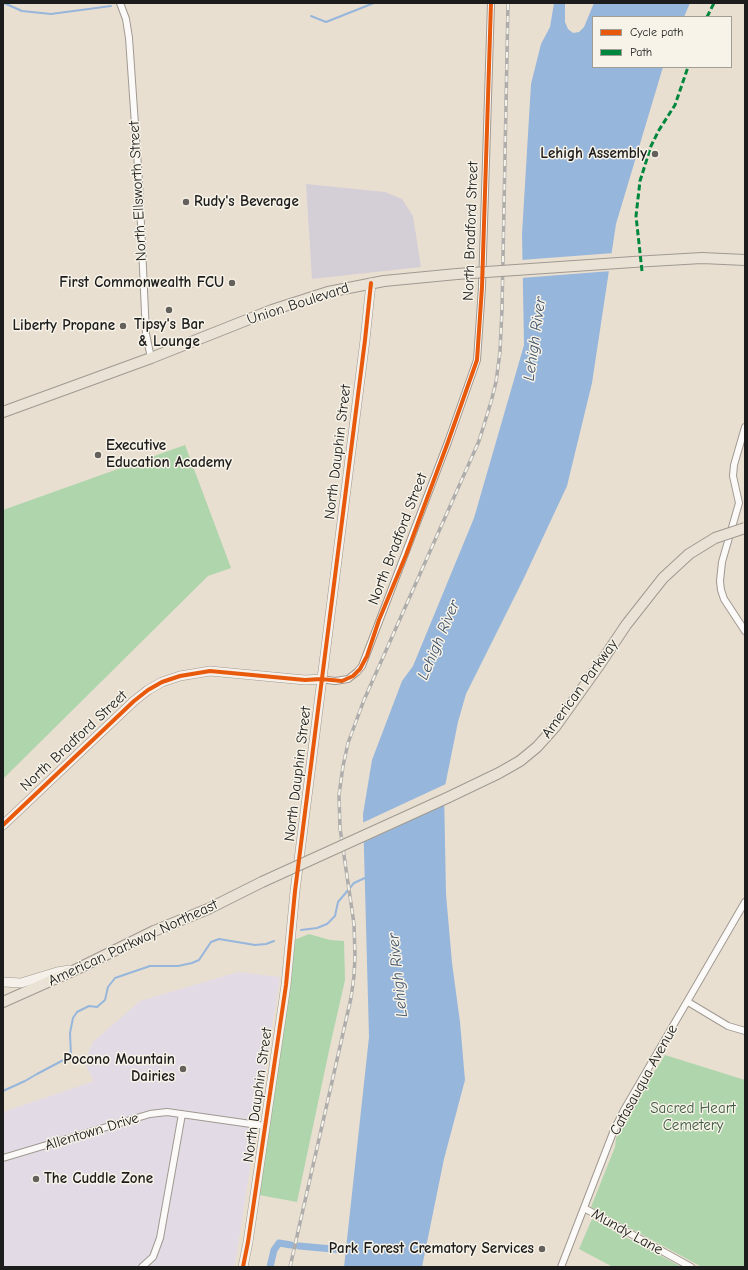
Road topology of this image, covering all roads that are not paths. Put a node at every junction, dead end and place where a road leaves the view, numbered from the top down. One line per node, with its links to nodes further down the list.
1 (120, 3): 5 (street, North Ellsworth Street)
2 (491, 3): 11 (street, North Bradford Street)
3 (745, 260): 4 (main road, Union Boulevard, bridge)
4 (371, 283): 5 (main road, Union Boulevard); 11 (street, North Dauphin Street)
5 (150, 358): 6 (main road, Union Boulevard)
6 (3, 412)
7 (745, 427): 8 (street)
8 (742, 448): 10 (street)
9 (745, 528): 13 (main road, American Parkway, bridge)
10 (745, 631)
11 (321, 679): 12 (street, North Bradford Street); 23 (street, North Dauphin Street)
12 (3, 825)
13 (262, 882): 17 (main road, American Parkway Northeast)
14 (745, 902): 15 (street, Catasauqua Avenue)
15 (739, 913): 16 (street); 20 (street, Catasauqua Avenue)
16 (745, 917)
17 (78, 969): 18 (street); 19 (main road, American Parkway Northeast)
18 (3, 982)
19 (3, 1002)
20 (688, 1002): 21 (street); 25 (street, Catasauqua Avenue)
21 (745, 1031)
22 (182, 1114): 23 (street, Allentown Drive); 24 (street, Allentown Drive); 26 (street)
23 (265, 1126): 27 (street, North Dauphin Street)
24 (3, 1158)
25 (584, 1208): 28 (street, Catasauqua Avenue); 29 (street, Mundy Lane)
26 (142, 1267)
27 (243, 1267)
28 (561, 1267)
29 (690, 1267)

